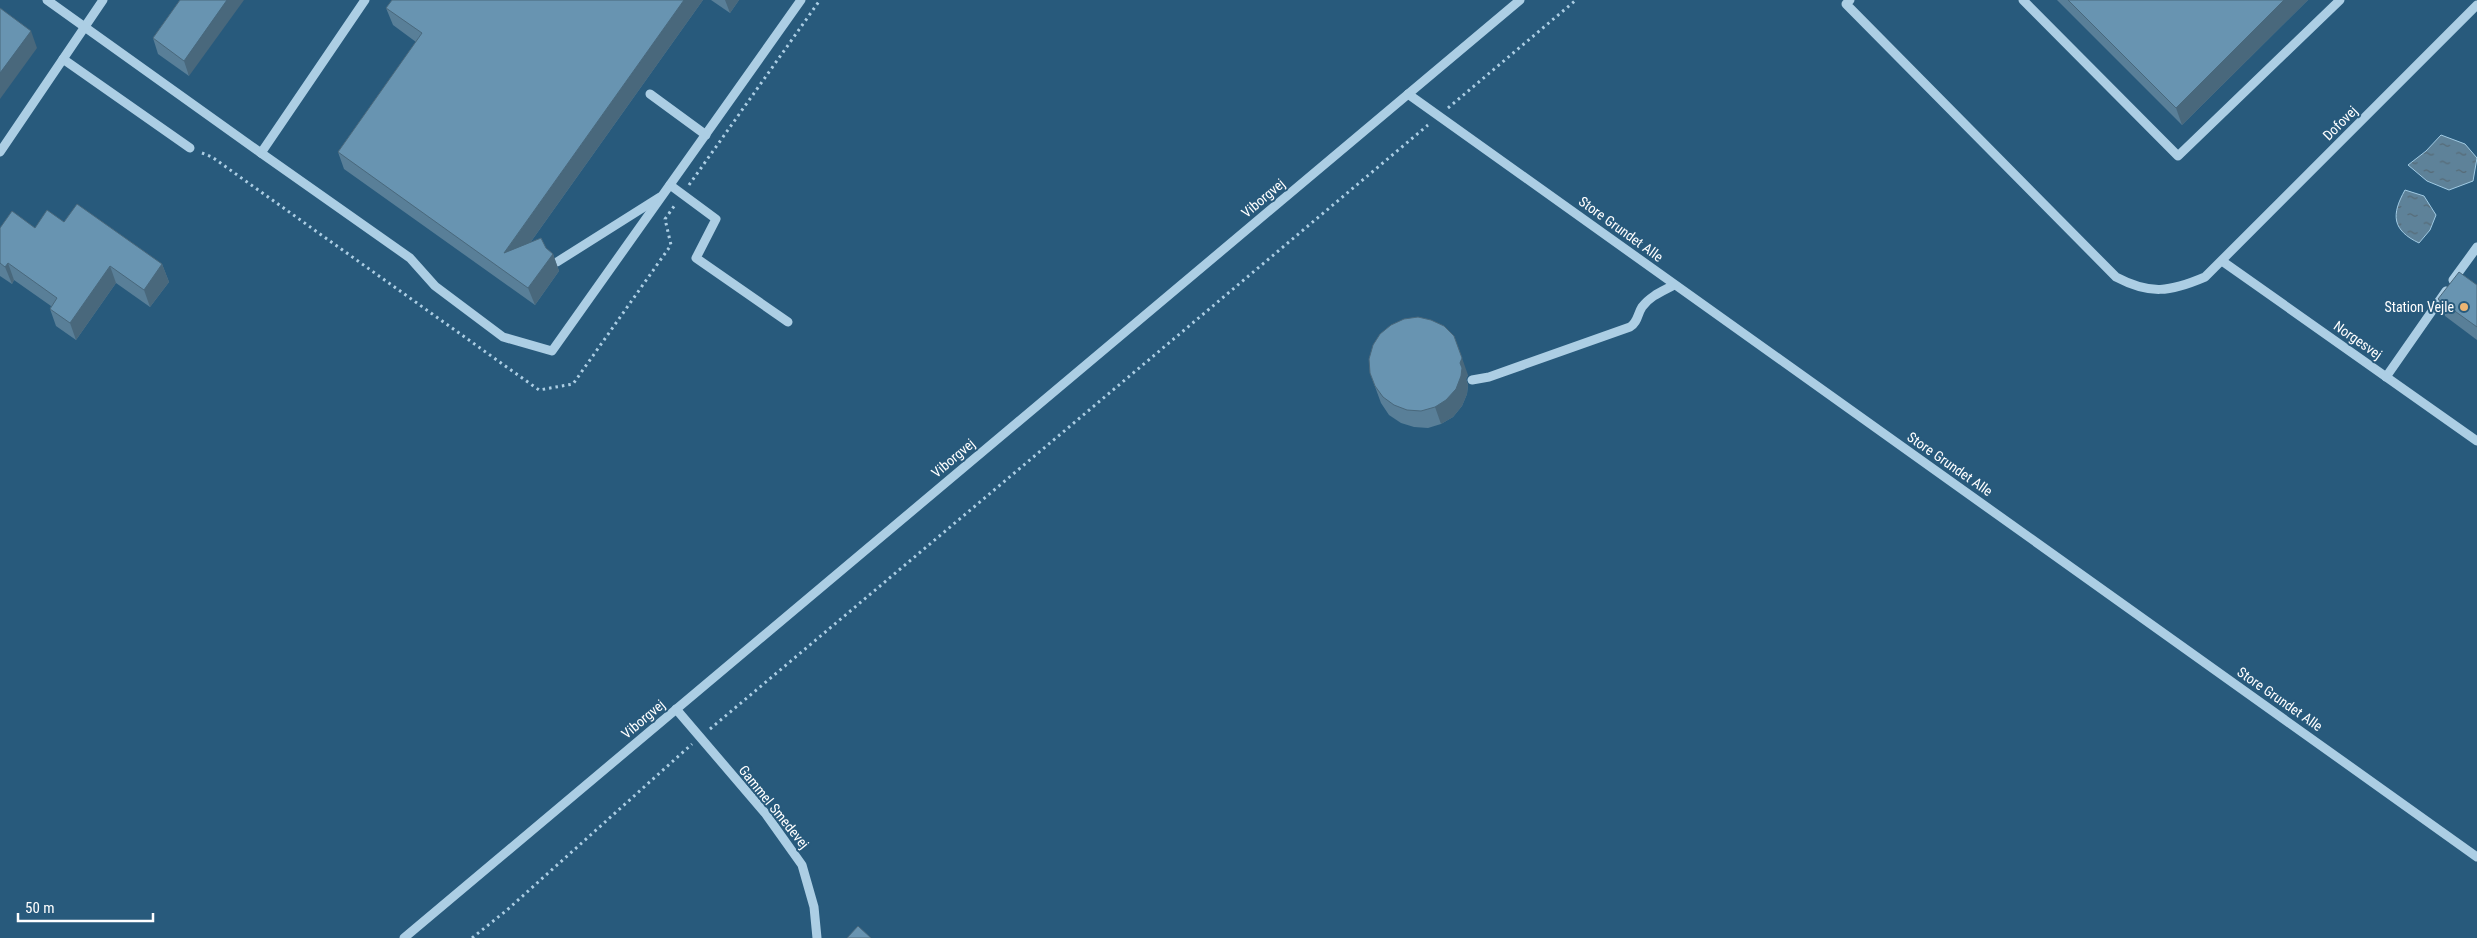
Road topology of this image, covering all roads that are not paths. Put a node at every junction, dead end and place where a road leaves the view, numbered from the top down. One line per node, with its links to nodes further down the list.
1 (47, 0): 10 (street)
2 (103, 0): 10 (street)
3 (365, 0): 17 (street)
4 (801, 0): 14 (street)
5 (1520, 0): 13 (street, Viborgvej)
6 (1850, 0): 21 (street, Dofovej)
7 (2023, 0): 8 (street)
8 (2340, 0)
9 (2477, 5): 21 (street, Dofovej)
10 (84, 27): 11 (street); 17 (street)
11 (63, 59): 15 (street); 16 (street)
12 (650, 94): 14 (street)
13 (1408, 94): 23 (street, Store Grundet Alle); 28 (street, Viborgvej)
14 (706, 135): 18 (street)
15 (190, 148)
16 (0, 152)
17 (261, 153): 19 (street)
18 (670, 185): 19 (street); 24 (street)
19 (664, 194): 22 (street)
20 (2477, 247): 25 (street)
21 (2222, 261): 25 (street, Norgesvej)
22 (557, 262)
23 (1674, 284): 26 (street); 29 (street, Store Grundet Alle)
24 (788, 322)
25 (2386, 377): 27 (street, Norgesvej)
26 (1472, 380)
27 (2477, 441)
28 (676, 709): 30 (street, Viborgvej); 31 (street, Gammel Smedevej)
29 (2477, 857)
30 (404, 938)
31 (817, 938)

